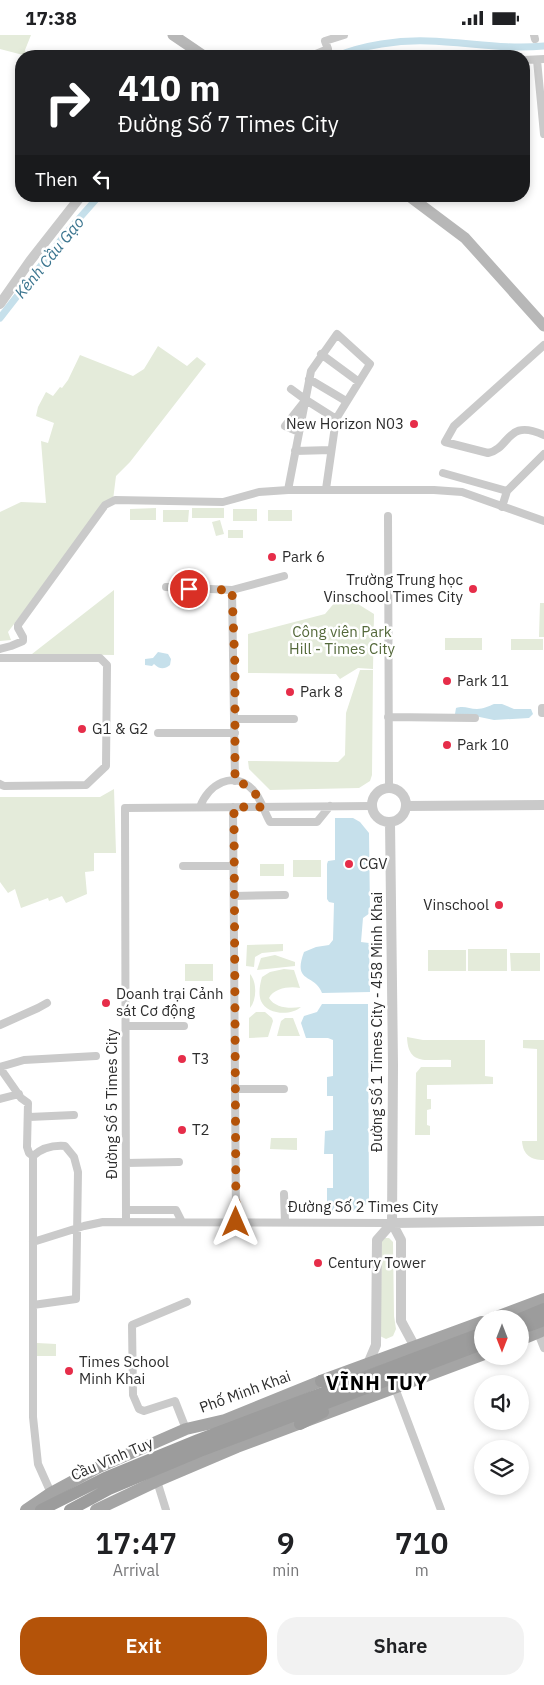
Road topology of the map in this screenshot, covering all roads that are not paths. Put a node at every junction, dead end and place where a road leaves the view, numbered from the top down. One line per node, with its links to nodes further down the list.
1 (173, 35): 3 (main road)
2 (344, 35): 4 (street)
3 (195, 50)
4 (326, 50)
5 (540, 60): 6 (street)
6 (544, 134)
7 (76, 202): 9 (street)
8 (417, 202): 10 (main road)
9 (0, 304)
10 (544, 326)
11 (544, 345): 20 (street)
12 (322, 354): 13 (street); 14 (street); 14 (street)
13 (309, 379): 16 (street); 17 (street)
14 (359, 382): 17 (street)
15 (291, 389): 16 (street)
16 (306, 400): 18 (street); 19 (street); 19 (street)
17 (346, 401): 18 (street)
18 (336, 419): 21 (street)
19 (299, 432): 22 (street)
20 (544, 435)
21 (331, 450): 22 (street); 25 (street)
22 (295, 451): 26 (street)
23 (544, 454): 27 (street)
24 (443, 473): 27 (street)
25 (326, 489): 26 (street); 28 (street)
26 (288, 490): 34 (street)
27 (507, 491): 28 (street)
28 (502, 507): 30 (street)
29 (388, 516): 38 (street)
30 (544, 521)
31 (284, 576): 33 (street)
32 (166, 587): 33 (street)
33 (232, 590): 40 (street)
34 (0, 649)
35 (0, 658): 45 (street)
36 (544, 707): 37 (street)
37 (544, 713)
38 (388, 717): 39 (street); 46 (street)
39 (475, 718)
40 (235, 719): 41 (street); 43 (street)
41 (294, 719)
42 (158, 733): 43 (street)
43 (235, 733): 44 (street)
44 (235, 781): 51 (street); 53 (street)
45 (0, 784)
46 (389, 788): 49 (street); 50 (street)
47 (544, 805): 50 (street)
48 (330, 806): 49 (street); 53 (street); 53 (street)
49 (372, 806): 54 (street)
50 (406, 806): 54 (street)
51 (200, 807): 52 (street); 61 (street, Đường Số 5 Times City)
52 (234, 807): 53 (street); 55 (street)
53 (262, 807)
54 (390, 822): 81 (street, Đường Số 1 Times City - 458 Minh Khai)
55 (234, 866): 56 (street); 58 (street)
56 (183, 867)
57 (285, 895): 58 (street)
58 (234, 896): 65 (street)
59 (47, 1003): 60 (street)
60 (0, 1025)
61 (126, 1026): 62 (street); 73 (street, Đường Số 5 Times City)
62 (184, 1026)
63 (96, 1057): 64 (street)
64 (0, 1067): 67 (street)
65 (235, 1089): 66 (street); 79 (street)
66 (284, 1089)
67 (19, 1094): 68 (street); 70 (street)
68 (0, 1099)
69 (74, 1115): 70 (street)
70 (29, 1117): 71 (street)
71 (34, 1156): 82 (street); 83 (street)
72 (179, 1162): 73 (street)
73 (126, 1163): 75 (street, Đường Số 5 Times City)
74 (284, 1194): 80 (street)
75 (126, 1210): 76 (street, Đường Số 5 Times City); 78 (street)
76 (126, 1221): 78 (street, Đường Số 2 Times City); 82 (street, Đường Số 2 Times City)
77 (544, 1221): 81 (street, Đường Số 2 Times City)
78 (182, 1222): 79 (street, Đường Số 2 Times City)
79 (236, 1222): 80 (street, Đường Số 2 Times City)
80 (284, 1222): 81 (street, Đường Số 2 Times City)
81 (392, 1223): 95 (street, Đường Số 1 Times City - 458 Minh Khai); 99 (street)
82 (77, 1228): 83 (street, Đường Số 2 Times City); 86 (street)
83 (33, 1242): 86 (street)
84 (544, 1299): 88 (main road)
85 (187, 1302): 105 (street)
86 (33, 1305): 109 (street)
87 (544, 1309): 89 (highway)
88 (515, 1310)
89 (529, 1320)
90 (544, 1320): 91 (highway)
91 (529, 1324)
92 (474, 1325): 95 (main road, Phố Minh Khai)
93 (541, 1331): 97 (street)
94 (474, 1336): 101 (highway)
95 (415, 1347): 99 (main road, Phố Minh Khai)
96 (474, 1347): 101 (highway)
97 (544, 1348)
98 (474, 1358): 102 (main road)
99 (368, 1364): 100 (main road, Phố Minh Khai)
100 (320, 1381): 101 (highway); 103 (main road, Phố Minh Khai)
101 (370, 1381): 104 (highway); 106 (highway)
102 (395, 1388): 104 (main road); 115 (street)
103 (225, 1420): 105 (main road, Phố Minh Khai); 106 (highway)
104 (300, 1424): 107 (main road)
105 (186, 1429): 109 (main road, Phố Minh Khai)
106 (199, 1446): 107 (highway); 111 (highway, Cầu Vĩnh Tuy); 112 (highway, Cầu Vĩnh Tuy)
107 (237, 1447): 108 (main road)
108 (157, 1481): 113 (main road); 114 (street)
109 (52, 1493): 110 (main road, Phố Minh Khai)
110 (26, 1510)
111 (41, 1510)
112 (70, 1510)
113 (96, 1510)
114 (166, 1510)
115 (441, 1510)

